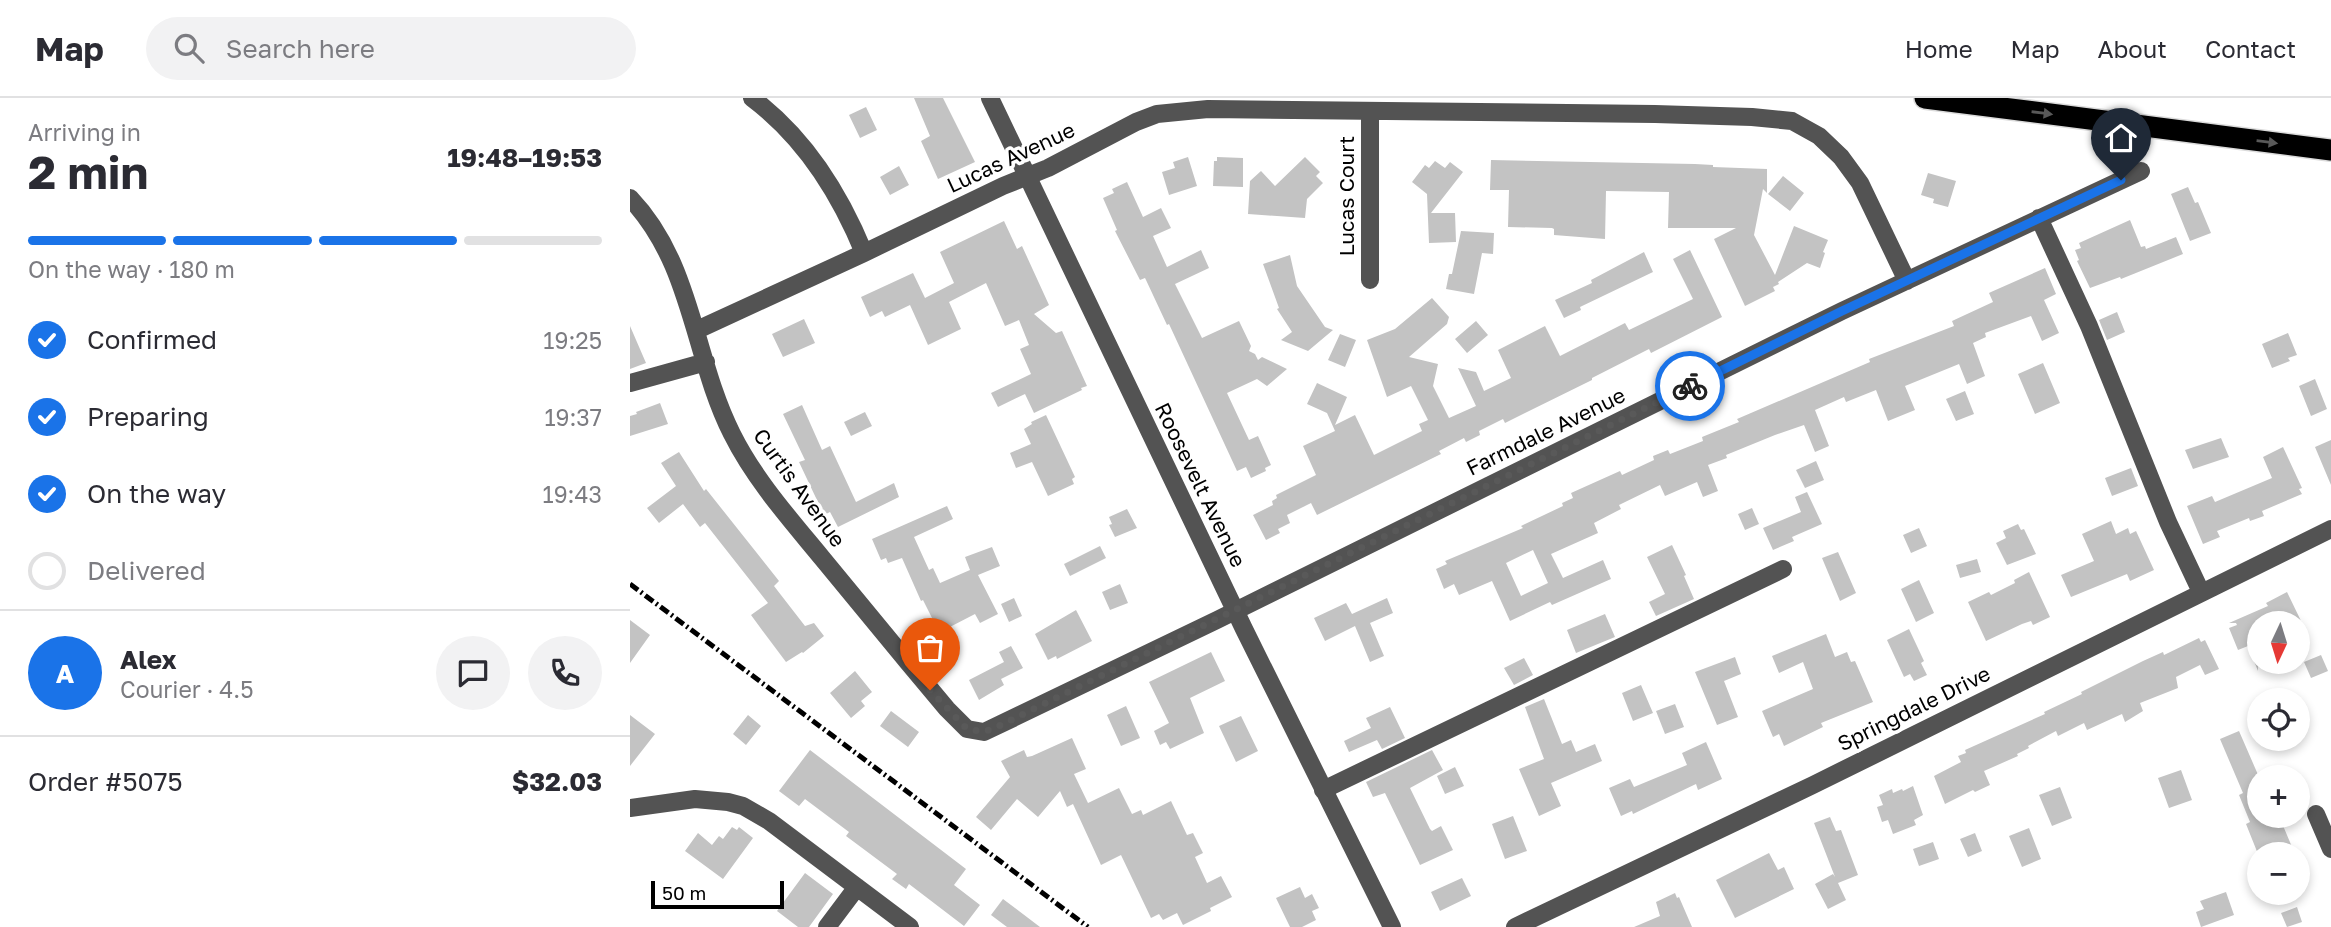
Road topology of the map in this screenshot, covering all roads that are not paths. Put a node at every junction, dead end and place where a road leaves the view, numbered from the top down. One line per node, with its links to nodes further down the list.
1 (752, 98): 10 (street)
2 (990, 98): 7 (street, Roosevelt Avenue)
3 (1925, 98): 5 (highway, one-way to 5)
4 (1370, 112): 7 (street, Lucas Avenue); 11 (street, Lucas Court); 12 (street, Lucas Avenue)
5 (2331, 150)
6 (2141, 171): 9 (street, Farmdale Avenue)
7 (1026, 176): 10 (street, Lucas Avenue); 19 (street, Roosevelt Avenue)
8 (630, 198): 13 (street, Curtis Avenue)
9 (2039, 218): 12 (street, Farmdale Avenue); 18 (street)
10 (864, 253): 13 (street, Lucas Avenue)
11 (1370, 280)
12 (1907, 281): 19 (street, Farmdale Avenue)
13 (697, 330): 14 (street, Curtis Avenue)
14 (706, 362): 15 (street); 20 (street, Curtis Avenue)
15 (630, 383)
16 (2331, 529): 18 (street, Springdale Drive)
17 (1783, 569): 21 (street)
18 (2201, 592): 29 (street, Springdale Drive)
19 (1236, 611): 20 (street, Farmdale Avenue); 21 (street, Roosevelt Avenue)
20 (972, 732)
21 (1323, 790): 28 (street, Roosevelt Avenue)
22 (630, 808): 25 (street)
23 (2316, 814): 24 (street)
24 (2331, 849)
25 (857, 887): 26 (street); 27 (street)
26 (827, 927)
27 (910, 927)
28 (1392, 927)
29 (1515, 927)

